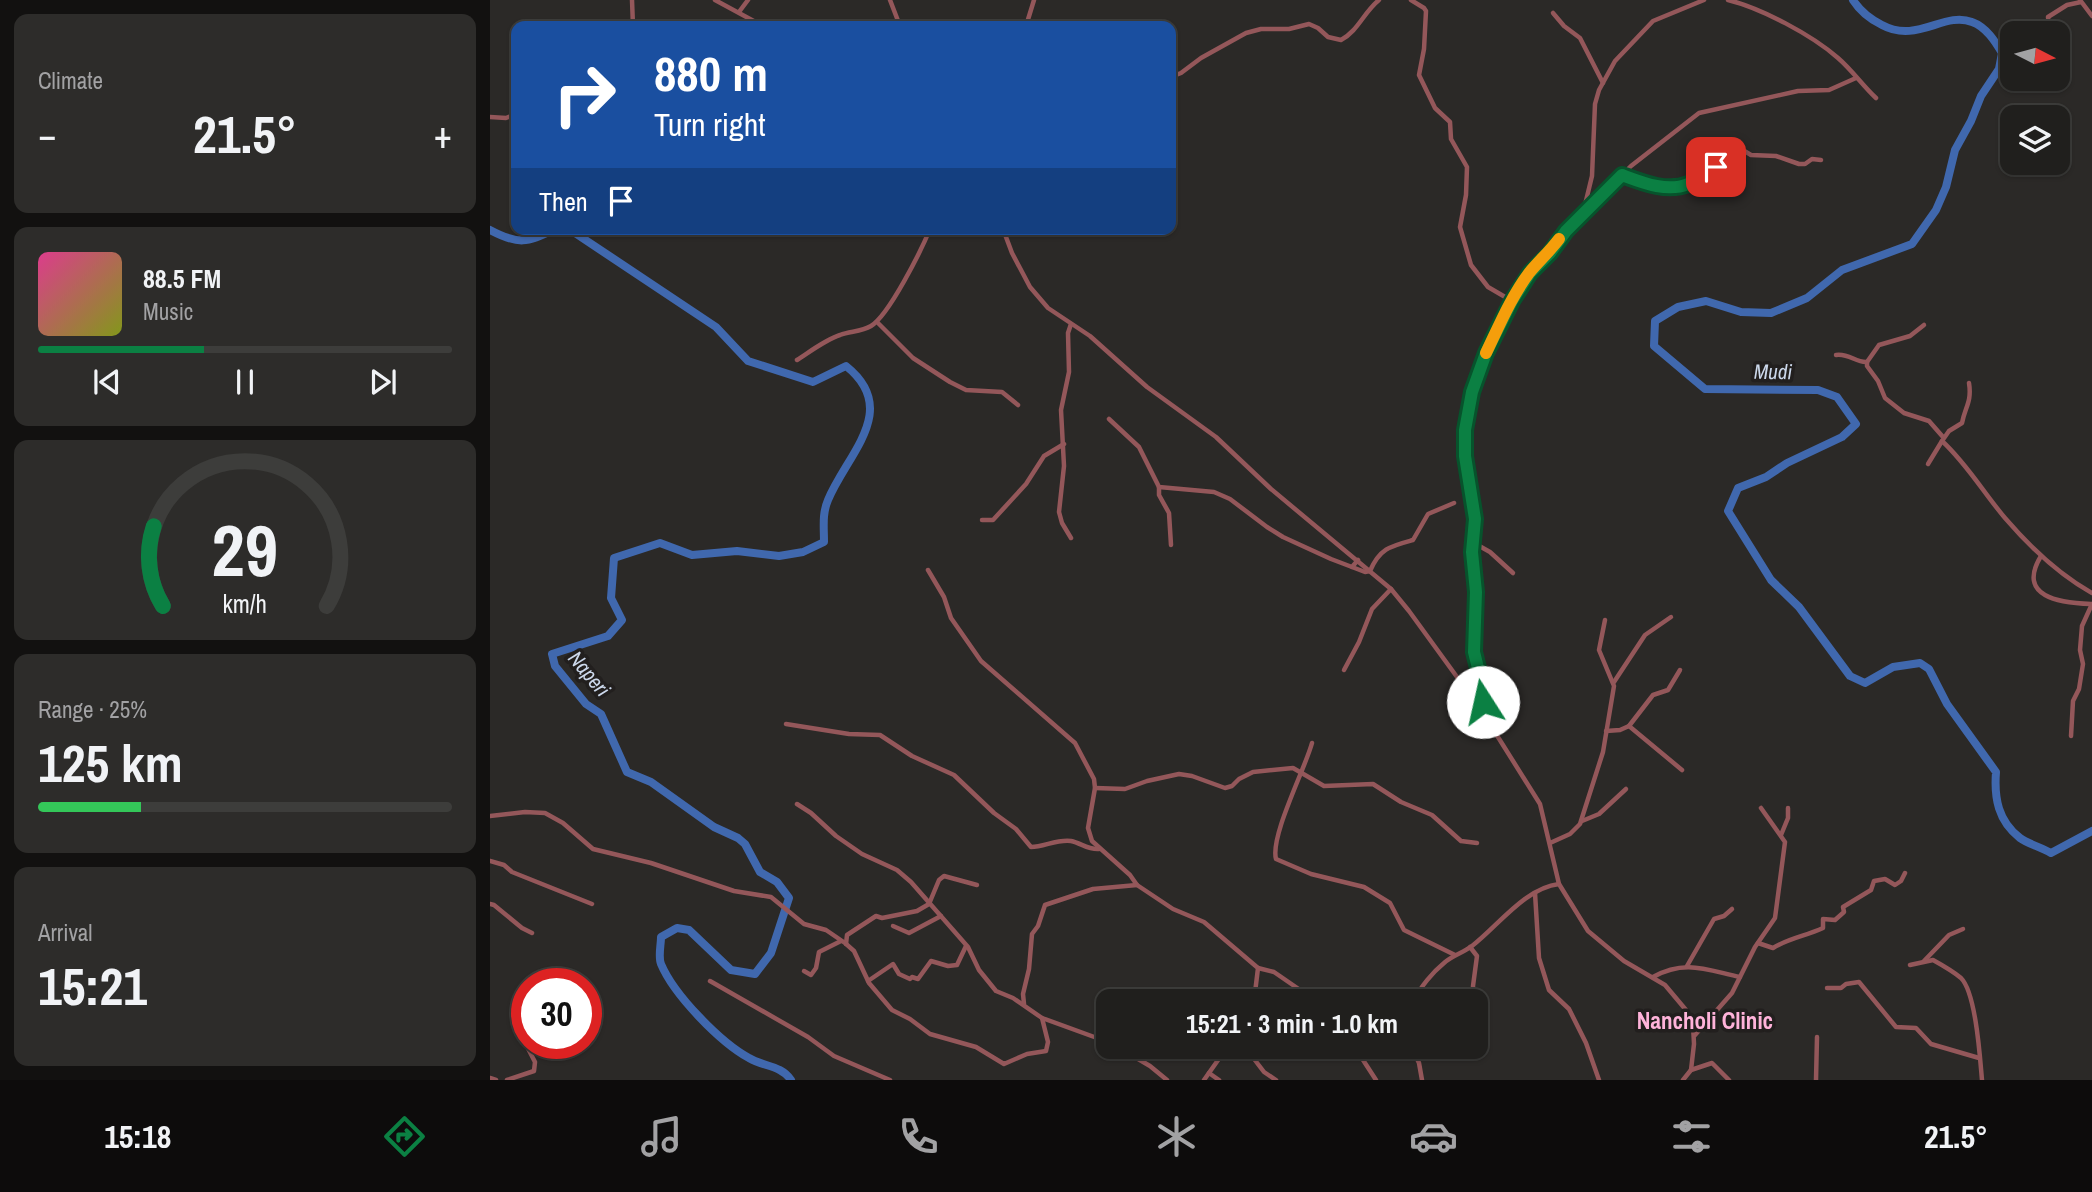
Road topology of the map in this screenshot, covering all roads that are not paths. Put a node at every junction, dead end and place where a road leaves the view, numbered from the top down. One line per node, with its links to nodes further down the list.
1 (632, 0): 14 (street)
2 (715, 0): 11 (street)
3 (748, 0): 11 (street)
4 (890, 0): 16 (street)
5 (1034, 0): 17 (street)
6 (1379, 0): 19 (street)
7 (1411, 0): 30 (street)
8 (1704, 0): 21 (street)
9 (1728, 0): 20 (street)
10 (2080, 1): 13 (street); 18 (street)
11 (739, 12): 15 (street)
12 (1553, 12): 21 (street)
13 (2092, 16)
14 (633, 21)
15 (754, 21)
16 (898, 21)
17 (1028, 21)
18 (2048, 21)
19 (1176, 75)
20 (1856, 78): 22 (street); 26 (street)
21 (1603, 83): 27 (street)
22 (1876, 98)
23 (511, 116): 24 (street)
24 (490, 117)
25 (1821, 160): 26 (street)
26 (1622, 175): 27 (street)
27 (1578, 219): 30 (street)
28 (927, 235): 31 (street)
29 (1005, 235): 32 (street)
30 (1512, 301): 47 (street)
31 (877, 322): 35 (street); 38 (street)
32 (1071, 324): 41 (street); 50 (street)
33 (1924, 325): 36 (street)
34 (1836, 355): 36 (street)
35 (797, 360)
36 (1867, 362): 40 (street)
37 (1969, 383): 40 (street)
38 (1018, 405)
39 (1109, 419): 43 (street)
40 (1942, 439): 42 (street); 49 (street)
41 (1064, 444): 45 (street); 46 (street)
42 (1928, 464)
43 (1159, 487): 48 (street); 51 (street)
44 (1454, 503): 53 (street)
45 (982, 520)
46 (1071, 538)
47 (1474, 543): 54 (street); 63 (street)
48 (1171, 545)
49 (2041, 556): 56 (street); 57 (street)
50 (1358, 560): 51 (street); 53 (street)
51 (1352, 566): 53 (street)
52 (928, 570): 71 (street)
53 (1370, 571): 55 (street)
54 (1513, 573)
55 (1391, 589): 60 (street); 63 (street)
56 (2092, 593)
57 (2092, 604): 67 (street)
58 (1671, 617): 62 (street)
59 (1605, 620): 62 (street)
60 (1344, 670)
61 (1680, 670): 65 (street)
62 (1614, 682): 66 (street)
63 (1481, 710): 80 (street)
64 (786, 724): 81 (street)
65 (1629, 726): 66 (street); 69 (street)
66 (1606, 731): 77 (street)
67 (2071, 736)
68 (1312, 743): 70 (street)
69 (1682, 770)
70 (1302, 773): 71 (street); 79 (street); 100 (street)
71 (1095, 788): 81 (street)
72 (1626, 789): 77 (street)
73 (797, 804): 90 (street)
74 (1761, 808): 78 (street)
75 (1788, 808): 78 (street)
76 (490, 816): 96 (street)
77 (1581, 821): 80 (street)
78 (1782, 835): 97 (street)
79 (1477, 843)
80 (1550, 843): 84 (street)
81 (1100, 849): 86 (street)
82 (490, 861): 89 (street)
83 (1905, 873): 97 (street)
84 (1559, 884): 87 (street); 107 (street)
85 (976, 885): 90 (street)
86 (1137, 885): 104 (street); 115 (street)
87 (1535, 893): 99 (street); 139 (street)
88 (490, 904): 95 (street)
89 (592, 904)
90 (929, 904): 92 (street); 96 (street)
91 (1732, 909): 103 (street)
92 (941, 916): 93 (street); 98 (street)
93 (893, 926)
94 (1964, 929): 101 (street)
95 (532, 933)
96 (844, 942): 105 (street); 109 (street)
97 (1758, 943): 106 (street)
98 (966, 946): 109 (street); 115 (street)
99 (1470, 947): 100 (street); 114 (street)
100 (1455, 955): 113 (street)
101 (1924, 961): 102 (street); 120 (street)
102 (1910, 965)
103 (1686, 967): 106 (street); 107 (street)
104 (1258, 968): 111 (street); 112 (street)
105 (804, 971)
106 (1740, 977): 117 (street)
107 (1653, 978): 117 (street)
108 (710, 981): 132 (street)
109 (868, 981): 116 (street)
110 (1827, 988): 120 (street)
111 (1255, 989)
112 (1299, 989)
113 (1422, 989)
114 (1473, 989)
115 (1024, 1004): 116 (street)
116 (1042, 1018): 119 (street)
117 (1694, 1036): 127 (street)
118 (1817, 1037): 142 (street)
119 (1096, 1038)
120 (1979, 1058): 143 (street)
121 (533, 1059): 131 (street)
122 (1138, 1059): 133 (street)
123 (1218, 1059): 128 (street)
124 (1254, 1059): 136 (street)
125 (1362, 1059): 137 (street)
126 (1417, 1059): 138 (street)
127 (1690, 1070): 140 (street); 141 (street)
128 (1209, 1073): 134 (street); 135 (street)
129 (490, 1078): 130 (street)
130 (496, 1080)
131 (507, 1080)
132 (890, 1080)
133 (1167, 1080)
134 (1204, 1080)
135 (1219, 1080)
136 (1276, 1080)
137 (1376, 1080)
138 (1422, 1080)
139 (1599, 1080)
140 (1683, 1080)
141 (1729, 1080)
142 (1816, 1080)
143 (1982, 1080)

